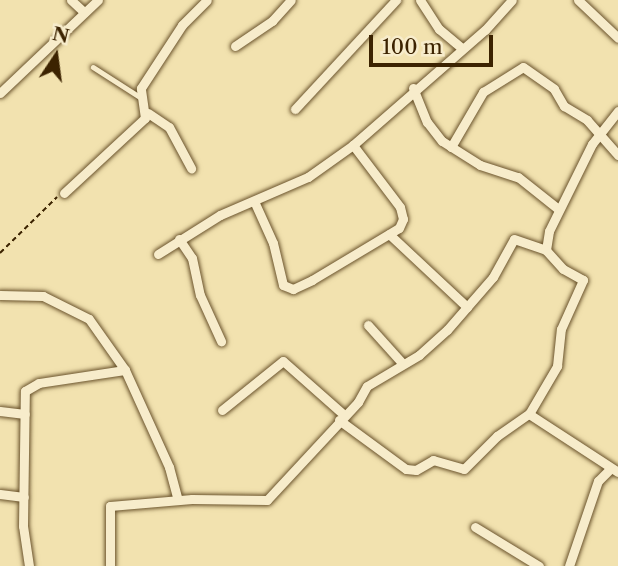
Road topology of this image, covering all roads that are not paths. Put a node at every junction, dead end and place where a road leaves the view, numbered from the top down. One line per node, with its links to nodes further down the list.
1 (71, 0): 9 (street)
2 (98, 0): 9 (street)
3 (206, 0): 16 (street)
4 (291, 0): 11 (street)
5 (396, 0): 17 (street)
6 (420, 0): 12 (street)
7 (512, 0): 12 (street)
8 (578, 0): 10 (street)
9 (84, 12): 15 (street)
10 (618, 38)
11 (235, 46)
12 (462, 48): 14 (street)
13 (93, 67): 16 (lane)
14 (414, 88): 21 (street); 22 (street)
15 (0, 93)
16 (139, 97): 19 (street)
17 (295, 109)
18 (618, 111): 20 (street)
19 (148, 113): 24 (street); 25 (street)
20 (600, 134): 22 (street); 23 (street); 27 (street)
21 (353, 145): 26 (street); 28 (street)
22 (451, 147): 27 (street)
23 (618, 155)
24 (191, 168)
25 (64, 194)
26 (254, 201): 28 (street); 29 (street)
27 (558, 203): 30 (street)
28 (389, 234): 33 (street)
29 (179, 239): 31 (street); 35 (street)
30 (545, 250): 33 (street); 41 (street)
31 (158, 254)
32 (0, 295): 37 (street)
33 (467, 307): 36 (street)
34 (368, 325): 36 (street)
35 (221, 341)
36 (403, 364): 42 (street)
37 (125, 370): 40 (street); 46 (street)
38 (222, 410): 42 (street)
39 (0, 411): 40 (street)
40 (25, 414): 45 (street)
41 (529, 414): 42 (street); 43 (street)
42 (342, 417): 46 (street)
43 (615, 470): 51 (street)
44 (0, 494): 45 (street)
45 (24, 497): 48 (street)
46 (178, 500): 49 (street)
47 (475, 527): 50 (street)
48 (29, 566)
49 (110, 566)
50 (539, 566)
51 (569, 566)

